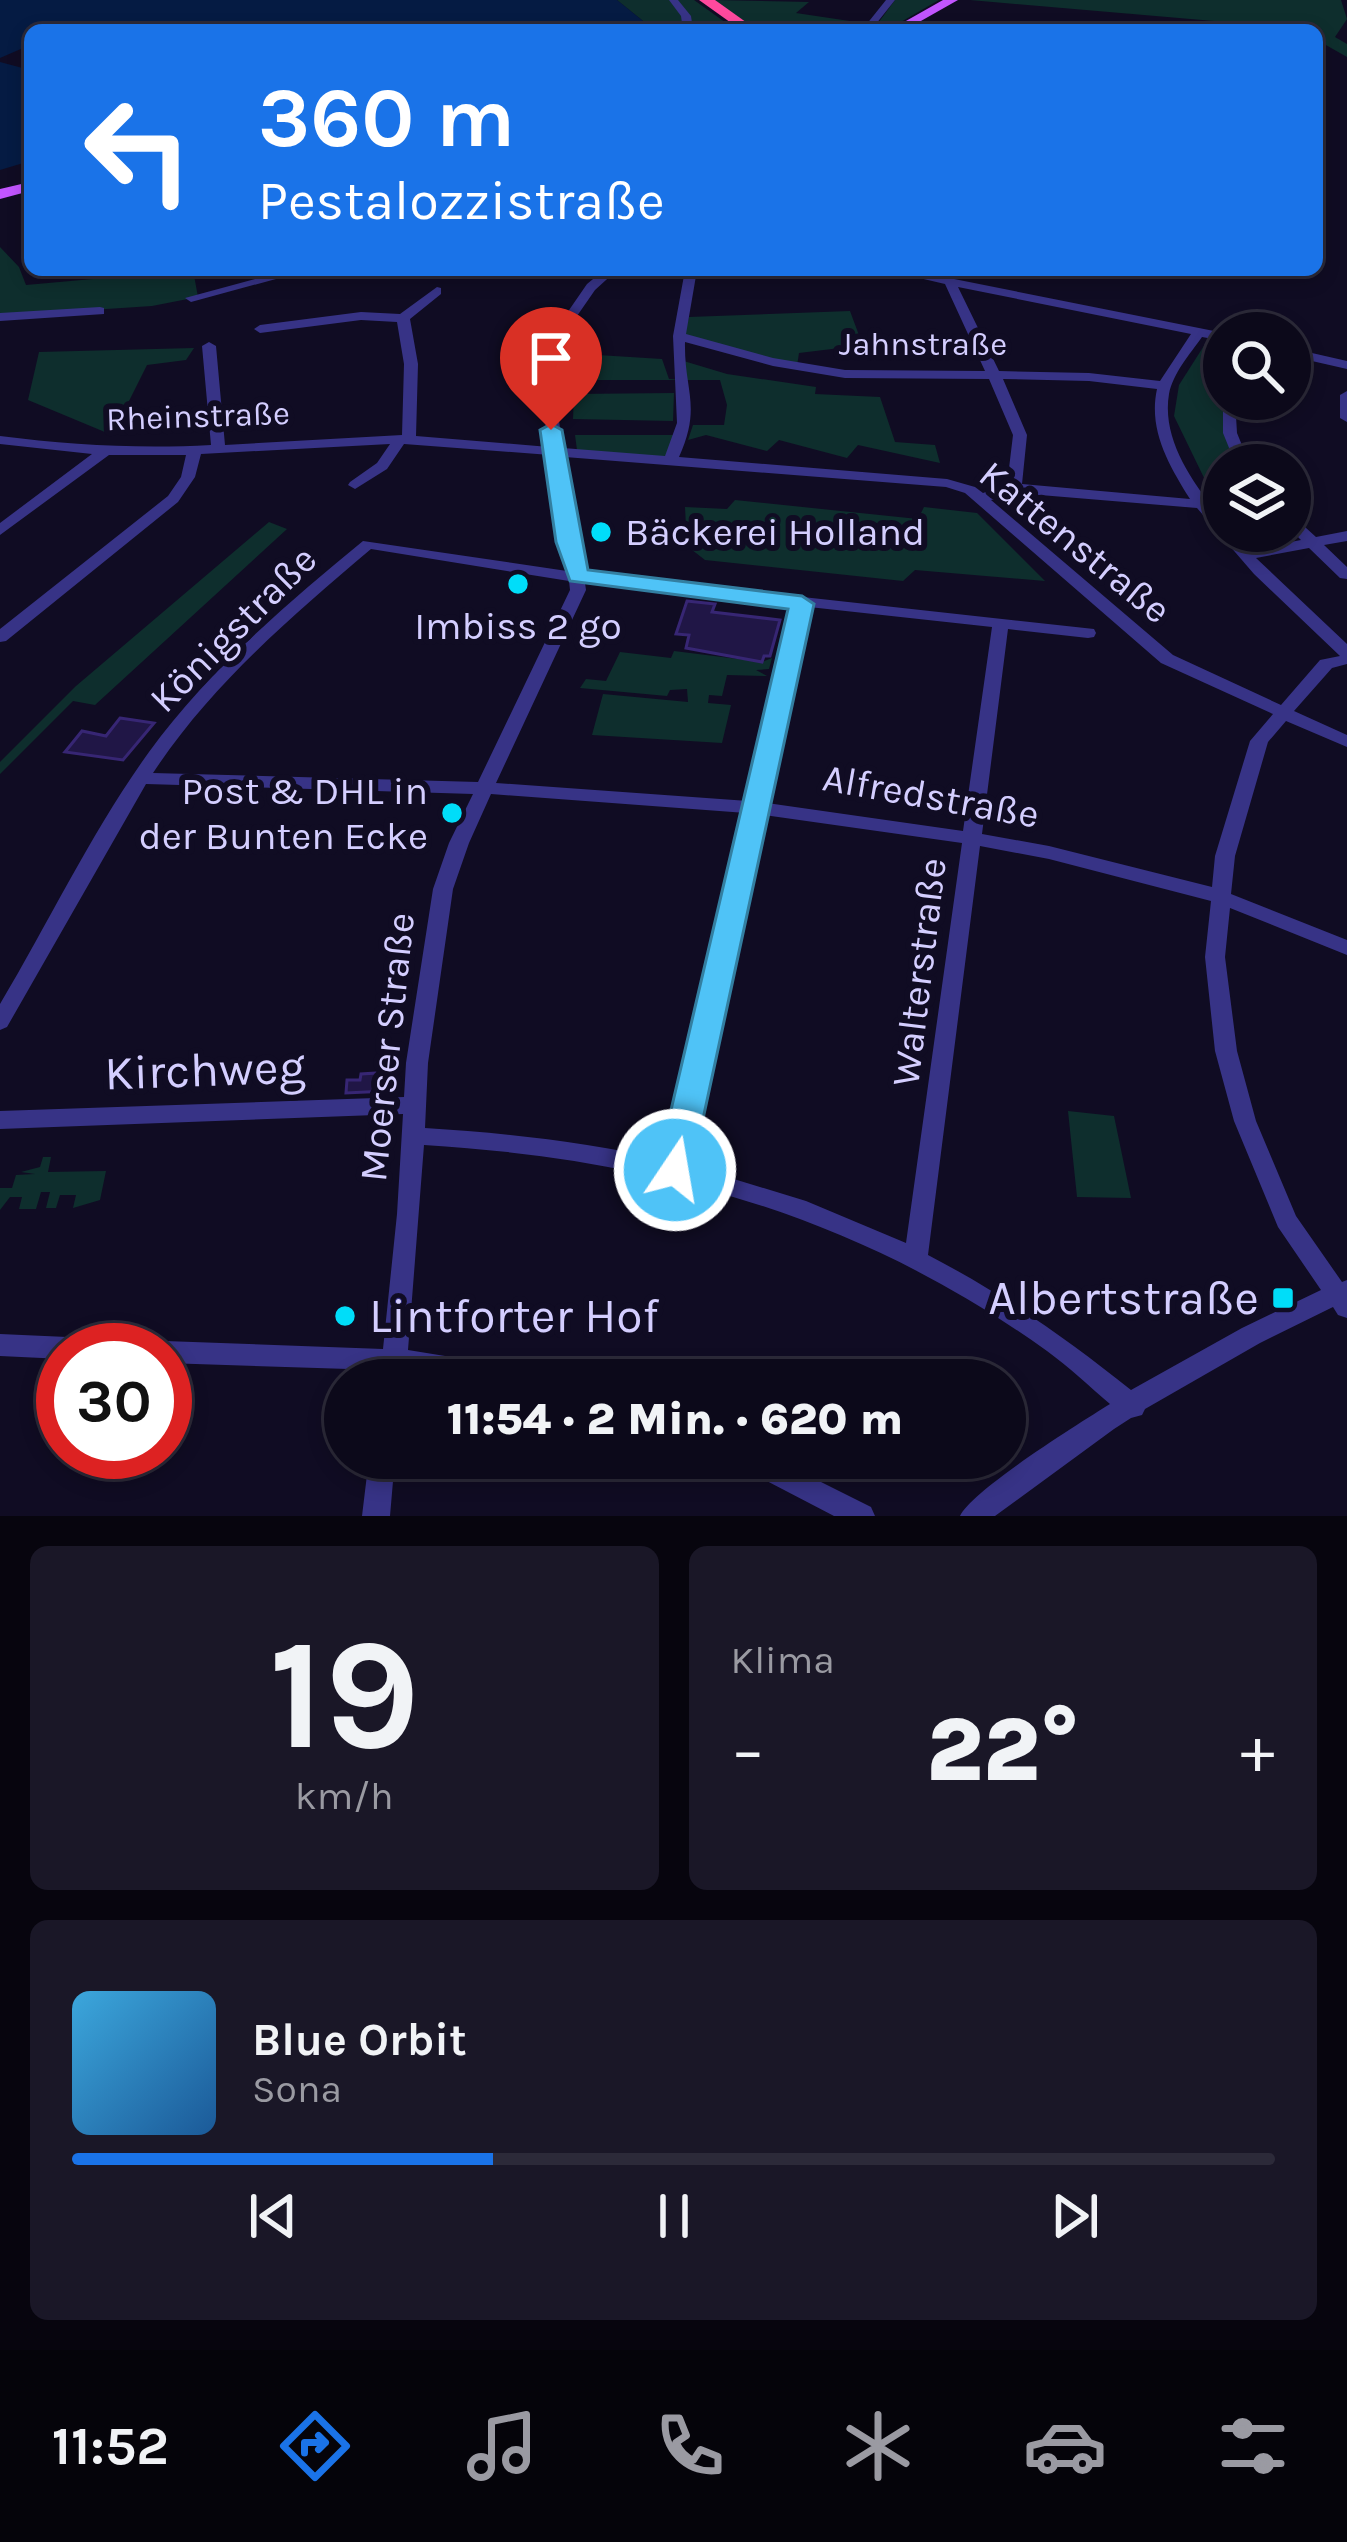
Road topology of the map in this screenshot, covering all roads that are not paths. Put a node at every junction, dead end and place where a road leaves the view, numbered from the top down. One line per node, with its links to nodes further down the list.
1 (702, 0): 4 (highway); 5 (highway)
2 (892, 0): 6 (street)
3 (952, 0): 7 (main road)
4 (733, 24)
5 (740, 24)
6 (871, 24)
7 (907, 24)
8 (279, 276): 14 (street)
9 (605, 276): 33 (street, Moerser Straße)
10 (690, 276): 21 (street)
11 (922, 276): 12 (street)
12 (950, 283): 19 (street); 25 (street)
13 (437, 291): 17 (street)
14 (191, 298)
15 (100, 311): 16 (street)
16 (0, 317)
17 (403, 318): 18 (street); 29 (street)
18 (260, 329)
19 (1198, 332): 20 (street); 26 (street)
20 (1203, 333)
21 (679, 336): 25 (street, Jahnstraße); 35 (street)
22 (209, 346): 31 (street)
23 (1311, 357): 24 (street)
24 (1347, 365)
25 (994, 371): 26 (street, Jahnstraße); 37 (street)
26 (1165, 386): 39 (street)
27 (1347, 395): 28 (street)
28 (1347, 418)
29 (404, 439): 31 (street, Rheinstraße); 33 (street, Rheinstraße); 36 (street)
30 (0, 440): 34 (street, Rheinstraße)
31 (218, 447): 32 (street, Rheinstraße)
32 (195, 450): 34 (street, Rheinstraße); 50 (street)
33 (554, 450): 35 (street, Kattenstraße); 46 (street, Moerser Straße)
34 (106, 452): 40 (street)
35 (670, 462): 38 (street, Kattenstraße)
36 (356, 485)
37 (1014, 488): 38 (street); 39 (street)
38 (980, 499): 52 (street, Kattenstraße)
39 (1198, 504): 44 (street)
40 (0, 530)
41 (1347, 536): 42 (street)
42 (1311, 542): 45 (street)
43 (1261, 552): 44 (street)
44 (1246, 555): 51 (street)
45 (1346, 575)
46 (578, 576): 47 (street); 54 (street, Königstraße); 55 (street, Moerser Straße)
47 (802, 604): 48 (street); 56 (street)
48 (1000, 626): 49 (street); 57 (street, Walterstraße)
49 (1088, 633)
50 (0, 637)
51 (1347, 656): 52 (street)
52 (1286, 712): 53 (street, Kattenstraße); 58 (street)
53 (1347, 742)
54 (140, 778): 55 (street, Alfredstraße); 60 (street, Königstraße)
55 (487, 786): 56 (street, Alfredstraße); 61 (street, Moerser Straße)
56 (757, 804): 57 (street, Alfredstraße); 64 (street)
57 (973, 836): 58 (street, Alfredstraße); 65 (street, Walterstraße)
58 (1221, 898): 59 (street, Alfredstraße); 66 (street)
59 (1347, 948)
60 (0, 1022)
61 (413, 1105): 62 (street, Kirchweg); 63 (street, Moerser Straße)
62 (0, 1120)
63 (412, 1136): 64 (street); 70 (street, Moerser Straße)
64 (675, 1170): 65 (street)
65 (916, 1256): 72 (street)
66 (1345, 1297): 72 (street)
67 (0, 1345): 68 (street)
68 (36, 1347)
69 (192, 1354): 71 (street)
70 (394, 1359)
71 (324, 1365)
72 (1132, 1407): 77 (street)
73 (380, 1479): 75 (street)
74 (789, 1479): 76 (street)
75 (376, 1516)
76 (861, 1516)
77 (974, 1516)

